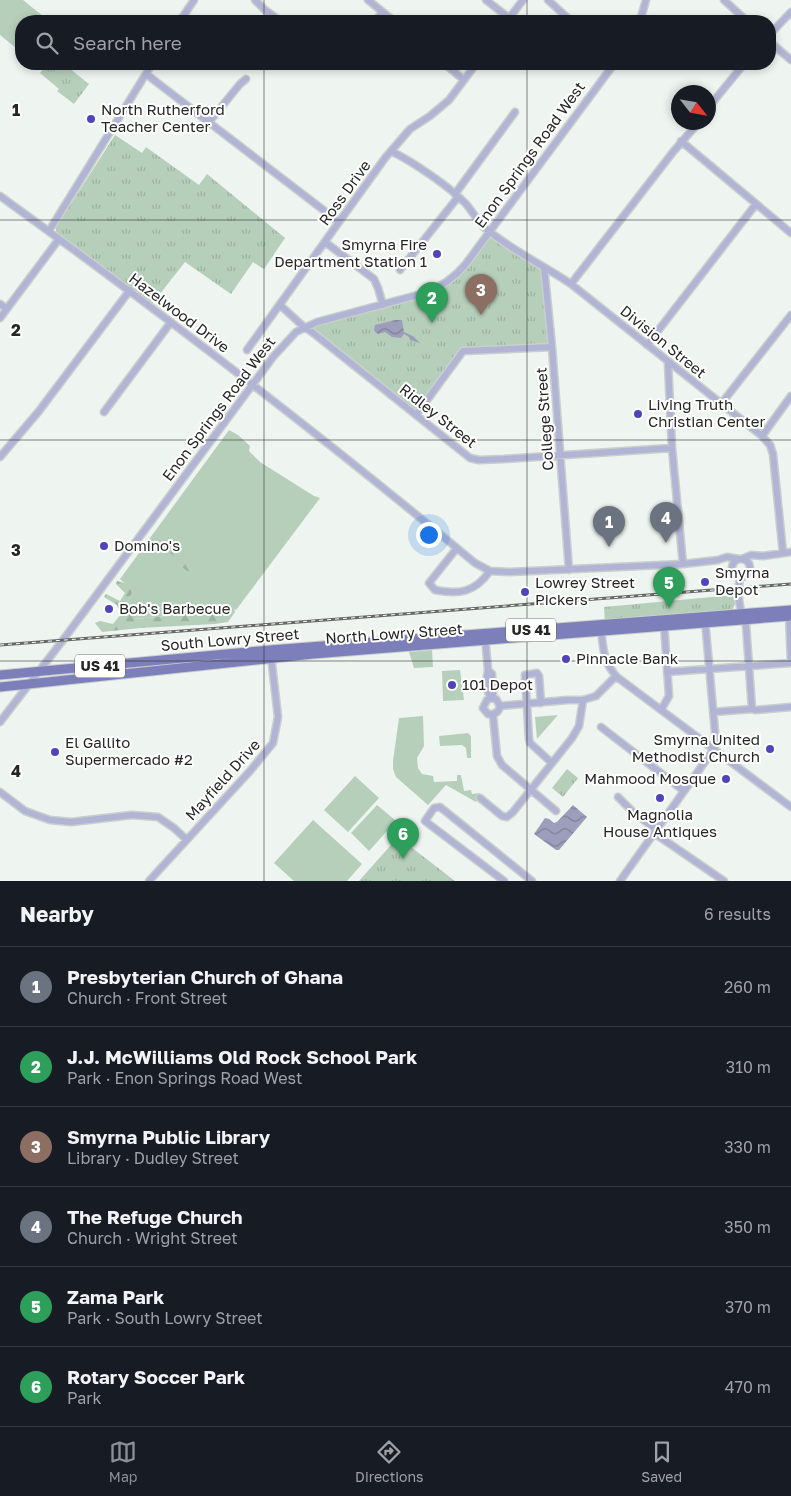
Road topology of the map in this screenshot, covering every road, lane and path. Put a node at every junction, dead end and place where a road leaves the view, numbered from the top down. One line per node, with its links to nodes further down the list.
1 (194, 0): 11 (street)
2 (255, 0): 12 (street)
3 (368, 0): 9 (street)
4 (486, 0): 15 (street)
5 (523, 0): 16 (street)
6 (548, 0): 17 (street)
7 (646, 0): 18 (street)
8 (724, 0): 19 (street)
9 (383, 12): 13 (street); 14 (street)
10 (791, 12): 20 (street)
11 (184, 15)
12 (272, 15)
13 (381, 15)
14 (387, 15)
15 (502, 15)
16 (511, 15)
17 (565, 15)
18 (642, 15)
19 (740, 15)
20 (776, 28)
21 (776, 47): 22 (street)
22 (791, 60)
23 (148, 70): 28 (street)
24 (452, 70): 30 (street)
25 (472, 70): 30 (street, Ross Drive)
26 (608, 70): 42 (street, Enon Springs Road West)
27 (739, 70): 31 (street)
28 (146, 74): 33 (street); 41 (street)
29 (246, 80): 33 (street)
30 (464, 80): 36 (street, Ross Drive)
31 (716, 98)
32 (515, 112): 38 (street)
33 (210, 122): 40 (street)
34 (692, 130): 35 (street)
35 (681, 142): 39 (street); 48 (street)
36 (391, 151): 38 (street); 40 (street, Ross Drive)
37 (0, 196): 41 (street, Hazelwood Drive)
38 (456, 196): 42 (street); 47 (street)
39 (756, 204): 43 (street); 58 (street)
40 (339, 222): 45 (street, Ross Drive)
41 (49, 231): 44 (street, Hazelwood Drive)
42 (489, 232): 46 (street); 52 (street, Enon Springs Road West)
43 (791, 233)
44 (59, 238): 49 (street, Hazelwood Drive); 53 (street)
45 (325, 242): 51 (street, Ross Drive); 52 (street)
46 (544, 267): 48 (street); 59 (street, College Street)
47 (400, 270)
48 (571, 284): 58 (street, Division Street)
49 (130, 290): 56 (street, Hazelwood Drive); 70 (street)
50 (0, 304): 53 (street)
51 (280, 305): 57 (street, Ridley Street); 60 (street, Ross Drive)
52 (383, 305): 57 (street, Enon Springs Road West)
53 (7, 309): 55 (street)
54 (791, 315): 64 (street)
55 (0, 318)
56 (171, 322): 62 (street, Hazelwood Drive); 65 (street)
57 (304, 327): 62 (street, Enon Springs Road West); 66 (street, Ridley Street)
58 (647, 345): 61 (street, Division Street)
59 (552, 347): 66 (street); 69 (street, College Street)
60 (247, 350)
61 (668, 362): 64 (street, Division Street); 68 (street)
62 (253, 384): 71 (street, Hazelwood Drive); 93 (street, Enon Springs Road West)
63 (791, 396): 67 (street)
64 (722, 404): 67 (street, Division Street)
65 (104, 412)
66 (416, 415): 69 (street, Ridley Street)
67 (762, 436): 73 (street, Division Street)
68 (672, 448): 69 (street, Ridley Street); 77 (street)
69 (560, 456): 79 (street, College Street)
70 (0, 457)
71 (457, 548): 80 (street, Hazelwood Drive); 80 (street)
72 (791, 552): 73 (street)
73 (783, 553): 74 (street)
74 (763, 556): 75 (street); 78 (street)
75 (740, 559): 76 (street); 78 (street); 81 (street)
76 (718, 560): 77 (street); 81 (street)
77 (683, 564): 79 (street)
78 (750, 567): 82 (street)
79 (569, 570): 80 (street)
80 (490, 571)
81 (732, 571): 82 (street)
82 (740, 577): 84 (street)
83 (790, 613): 84 (main road, South Lowry Street / US 41); 90 (street)
84 (742, 617): 85 (main road, South Lowry Street / US 41); 91 (street)
85 (705, 620): 86 (main road, South Lowry Street / US 41); 92 (street)
86 (664, 624): 87 (main road, South Lowry Street / US 41); 94 (street)
87 (601, 628): 88 (main road, South Lowry Street / US 41); 96 (street)
88 (485, 637): 89 (main road, South Lowry Street / US 41); 99 (street)
89 (271, 654): 93 (main road, South Lowry Street / US 41); 97 (main road, US 41); 121 (street, Mayfield Drive)
90 (791, 662): 91 (street)
91 (749, 666): 92 (street); 105 (street)
92 (708, 668): 94 (street); 107 (street)
93 (40, 671): 95 (main road, South Lowry Street / US 41); 97 (street, Enon Springs Road West)
94 (667, 672): 106 (street)
95 (0, 675)
96 (616, 676): 100 (street); 106 (street)
97 (30, 684): 98 (main road, US 41); 109 (street, Enon Springs Road West)
98 (0, 687)
99 (491, 697): 103 (street); 108 (street)
100 (583, 700): 101 (street); 112 (street)
101 (541, 703): 102 (street); 102 (street)
102 (526, 704): 103 (street); 112 (street)
103 (500, 706): 108 (street)
104 (791, 707): 105 (street)
105 (752, 708): 107 (street)
106 (661, 710): 111 (street)
107 (713, 712): 111 (street)
108 (493, 715): 113 (street)
109 (0, 722)
110 (601, 727): 114 (street)
111 (714, 749): 114 (street); 118 (street)
112 (552, 763): 113 (street)
113 (530, 790): 117 (street); 119 (street)
114 (684, 791): 120 (street)
115 (0, 792): 121 (street)
116 (618, 797): 120 (street)
117 (480, 798)
118 (791, 807)
119 (556, 811)
120 (656, 831): 125 (street); 126 (street)
121 (187, 840): 122 (street, Mayfield Drive)
122 (151, 880)
123 (504, 881): 124 (street)
124 (532, 881)
125 (620, 881)
126 (724, 881)

